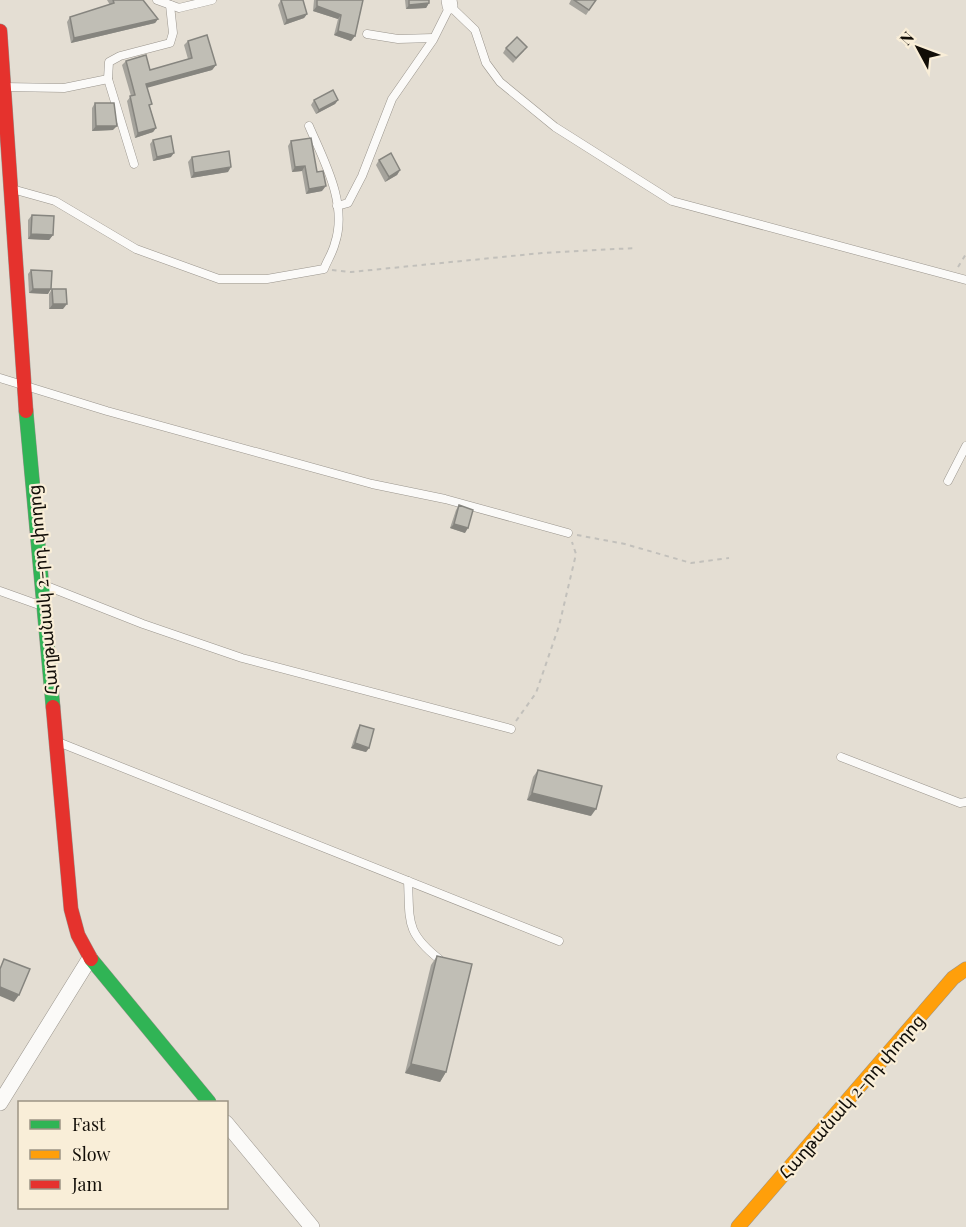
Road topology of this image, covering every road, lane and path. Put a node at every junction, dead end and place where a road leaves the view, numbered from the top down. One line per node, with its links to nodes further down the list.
1 (158, 0): 4 (lane)
2 (212, 0): 4 (lane)
3 (449, 3): 7 (lane); 18 (lane)
4 (170, 5): 8 (lane)
5 (0, 31): 9 (street, Հաղթանակ 2-րդ փողոց)
6 (367, 34): 7 (lane)
7 (433, 38): 14 (lane)
8 (108, 79): 9 (lane); 12 (lane)
9 (3, 87): 11 (street, Հաղթանակ 2-րդ փողոց)
10 (309, 126): 14 (lane)
11 (3, 159): 13 (street, Հաղթանակ 2-րդ փողոց)
12 (134, 164)
13 (8, 188): 17 (lane); 21 (street, Հաղթանակ 2-րդ փողոց)
14 (337, 206): 17 (lane)
15 (635, 248): 17 (path)
16 (966, 254): 18 (path)
17 (324, 269)
18 (950, 277): 19 (lane)
19 (966, 280)
20 (0, 378): 21 (lane)
21 (22, 385): 24 (lane); 26 (street, Հաղթանակ 2-րդ փողոց)
22 (966, 446): 23 (lane)
23 (948, 481)
24 (568, 533): 25 (path); 29 (path)
25 (729, 558)
26 (42, 585): 28 (street, Հաղթանակ 2-րդ փողոց); 29 (lane)
27 (0, 591): 28 (lane)
28 (44, 606): 30 (street, Հաղթանակ 2-րդ փողոց)
29 (511, 729)
30 (56, 741): 33 (lane); 35 (street, Հաղթանակ 2-րդ փողոց)
31 (841, 757): 32 (lane)
32 (966, 802)
33 (408, 881): 34 (lane); 36 (lane)
34 (559, 941)
35 (90, 958): 38 (street, Հաղթանակ 2-րդ փողոց); 39 (street)
36 (439, 958)
37 (966, 969): 42 (street, Հաղթանակ 2-րդ փողոց)
38 (208, 1101)
39 (0, 1103)
40 (228, 1125): 41 (street)
41 (312, 1227)
42 (738, 1227)

